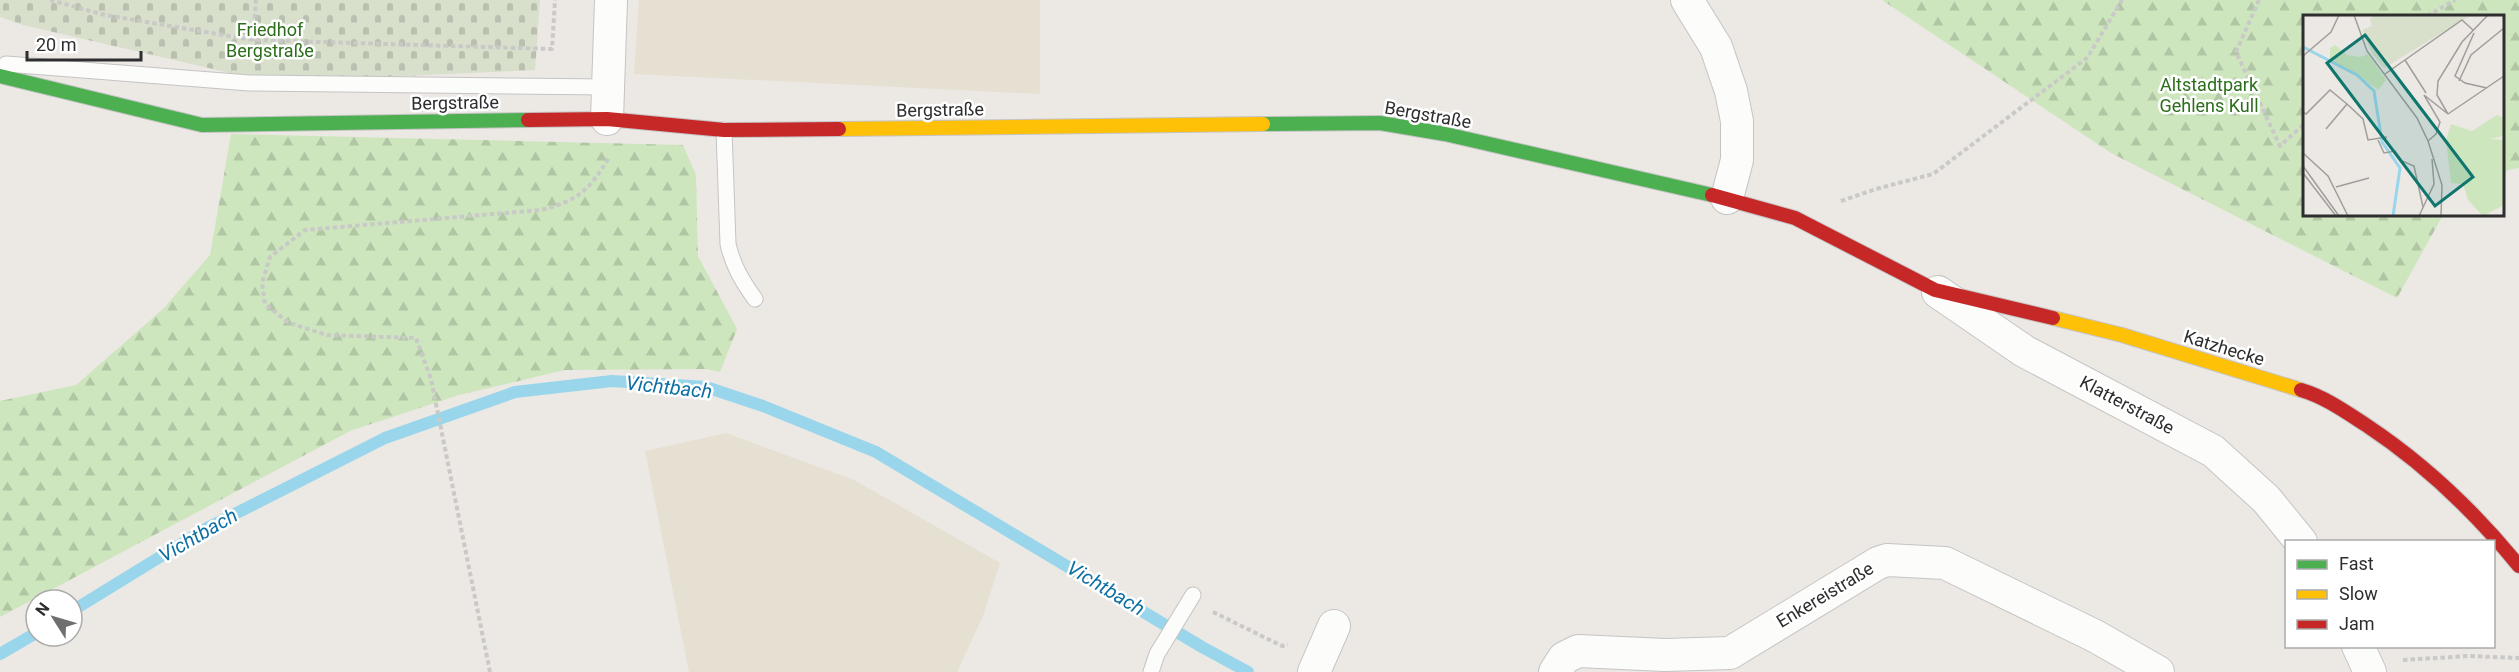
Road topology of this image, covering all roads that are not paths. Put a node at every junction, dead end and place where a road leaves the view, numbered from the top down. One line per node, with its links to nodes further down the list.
1 (611, 0): 5 (street)
2 (1687, 0): 8 (street)
3 (0, 63): 5 (lane)
4 (0, 76): 6 (street, Bergstraße)
5 (608, 87): 6 (street)
6 (616, 119): 7 (street, Bergstraße)
7 (724, 130): 8 (street, Bergstraße); 11 (lane)
8 (1727, 198): 9 (street, Bergstraße)
9 (1867, 255): 10 (street, Katzhecke)
10 (1935, 290): 12 (street, Klatterstraße); 13 (street, Katzhecke)
11 (755, 299)
12 (2299, 540)
13 (2519, 566)
14 (1189, 601): 17 (lane)
15 (1334, 626): 16 (street)
16 (1315, 670)
17 (1151, 672)
18 (1555, 672): 19 (street, Enkereistraße)
19 (2158, 672)

